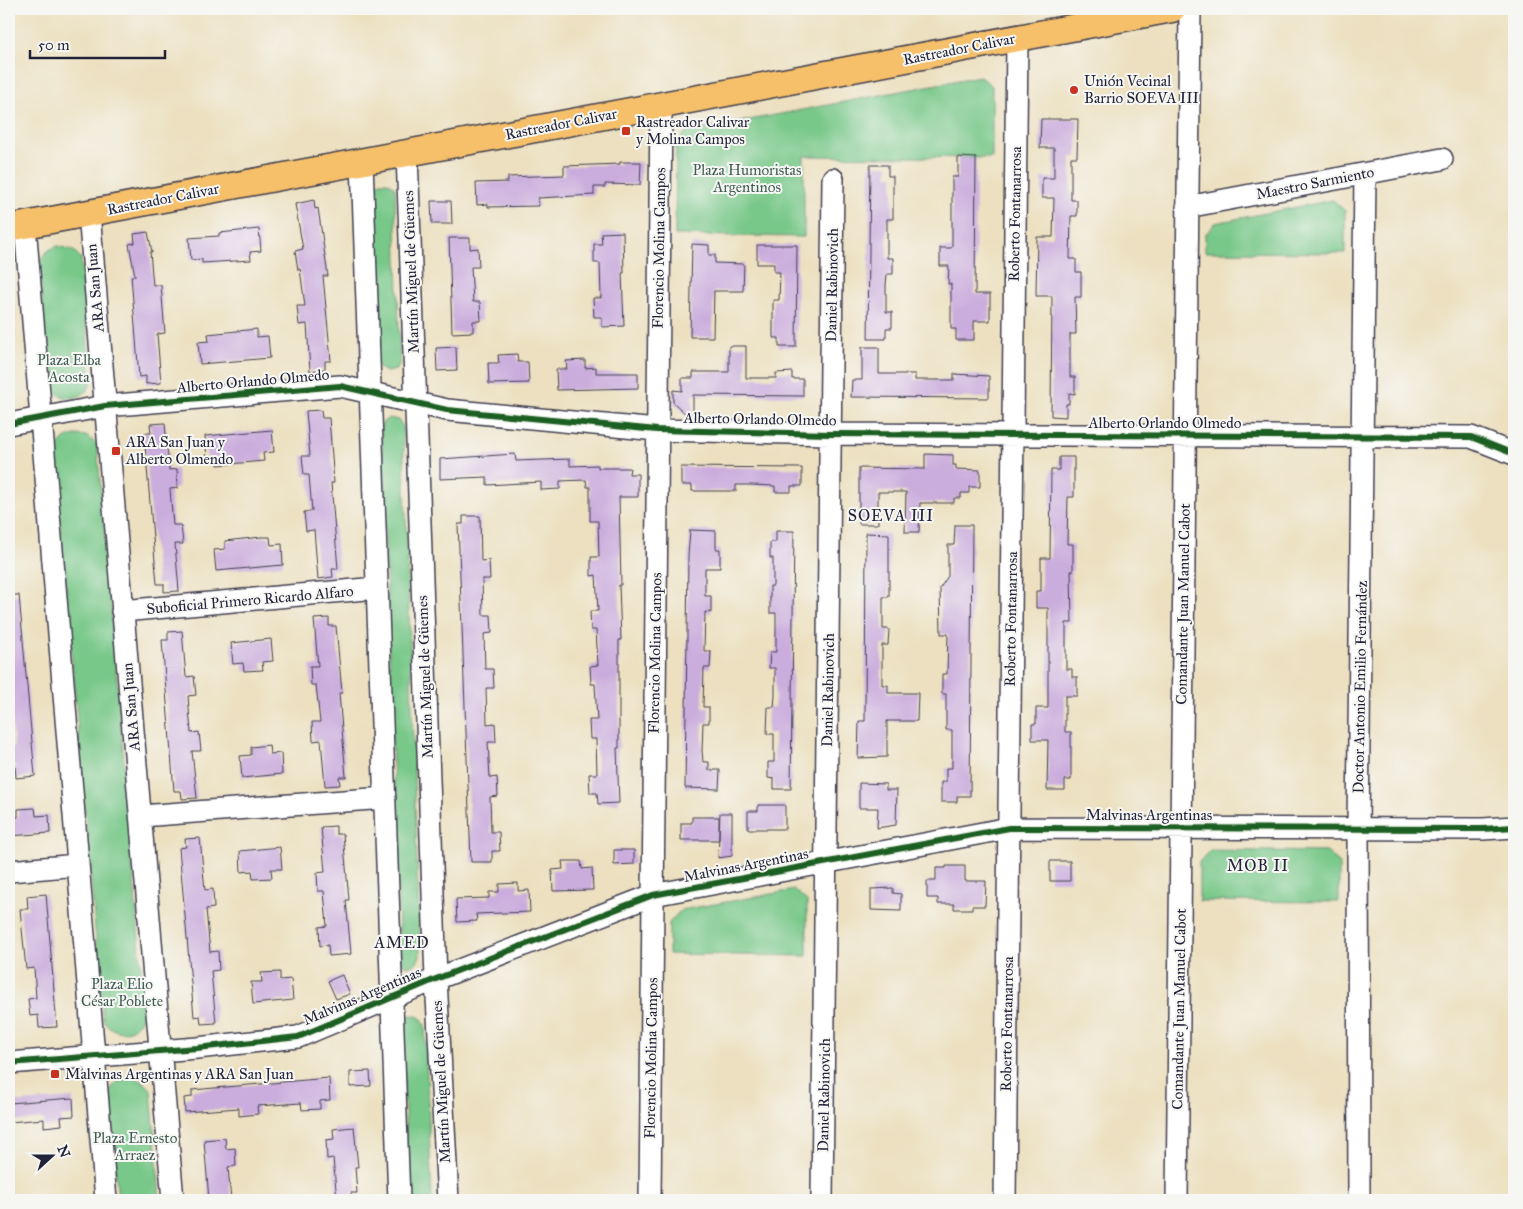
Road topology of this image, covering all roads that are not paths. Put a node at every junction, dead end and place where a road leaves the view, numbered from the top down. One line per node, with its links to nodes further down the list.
1 (1172, 9): 3 (main road, Rastreador Calivar)
2 (1190, 9): 10 (street, Comandante Juan Manuel Cabot)
3 (1017, 38): 4 (main road, Rastreador Calivar); 20 (street, Roberto Fontanarrosa)
4 (660, 105): 5 (main road, Rastreador Calivar); 18 (street, Florencio Molina Campos)
5 (407, 153): 7 (main road, Rastreador Calivar); 14 (street, Martín Miguel de Güemes)
6 (1442, 158): 8 (street, Maestro Sarmiento)
7 (362, 162): 11 (main road, Rastreador Calivar); 13 (street)
8 (1365, 174): 10 (street, Maestro Sarmiento); 22 (street, Doctor Antonio Emilio Fernández)
9 (833, 179): 19 (street, Daniel Rabinovich)
10 (1188, 207): 21 (street, Comandante Juan Manuel Cabot)
11 (89, 213): 12 (main road, Rastreador Calivar); 15 (street, ARA San Juan)
12 (17, 227): 16 (street)
13 (370, 393): 14 (street, Alberto Orlando Olmedo); 15 (street, Alberto Orlando Olmedo); 24 (street)
14 (416, 403): 18 (street, Alberto Orlando Olmedo); 38 (street, Martín Miguel de Güemes)
15 (105, 406): 16 (street, Alberto Orlando Olmedo); 25 (street, ARA San Juan)
16 (41, 417): 17 (street, Alberto Orlando Olmedo); 35 (street)
17 (9, 424)
18 (657, 430): 19 (street, Alberto Orlando Olmedo); 37 (street, Florencio Molina Campos)
19 (830, 434): 20 (street, Alberto Orlando Olmedo); 34 (street, Daniel Rabinovich)
20 (1013, 434): 21 (street, Alberto Orlando Olmedo); 30 (street, Roberto Fontanarrosa)
21 (1185, 435): 22 (street, Alberto Orlando Olmedo); 31 (street, Comandante Juan Manuel Cabot)
22 (1363, 437): 23 (street, Alberto Orlando Olmedo); 32 (street, Doctor Antonio Emilio Fernández)
23 (1514, 454)
24 (377, 588): 25 (street, Suboficial Primero Ricardo Alfaro); 26 (street)
25 (122, 611): 27 (street, ARA San Juan)
26 (385, 798): 27 (street); 39 (street)
27 (141, 816): 40 (street, ARA San Juan)
28 (1514, 816): 33 (street, Malvinas Argentinas)
29 (1514, 827): 33 (street, Malvinas Argentinas)
30 (1009, 828): 31 (street, Malvinas Argentinas); 34 (street, Malvinas Argentinas); 49 (street, Roberto Fontanarrosa)
31 (1181, 828): 32 (street, Malvinas Argentinas); 50 (street, Comandante Juan Manuel Cabot)
32 (1358, 828): 33 (street, Malvinas Argentinas); 51 (street, Doctor Antonio Emilio Fernández)
33 (1483, 828)
34 (826, 862): 37 (street, Malvinas Argentinas); 48 (street, Daniel Rabinovich)
35 (78, 865): 36 (street); 41 (street)
36 (9, 871)
37 (653, 895): 38 (street, Malvinas Argentinas); 47 (street, Florencio Molina Campos)
38 (436, 979): 39 (street, Malvinas Argentinas); 46 (street, Martín Miguel de Güemes)
39 (392, 998): 40 (street, Malvinas Argentinas); 45 (street)
40 (160, 1051): 41 (street, Malvinas Argentinas); 44 (street, ARA San Juan)
41 (94, 1056): 42 (street, Malvinas Argentinas); 43 (street)
42 (9, 1063)
43 (106, 1200)
44 (173, 1200)
45 (399, 1200)
46 (448, 1200)
47 (650, 1200)
48 (822, 1200)
49 (1005, 1200)
50 (1177, 1200)
51 (1358, 1200)

